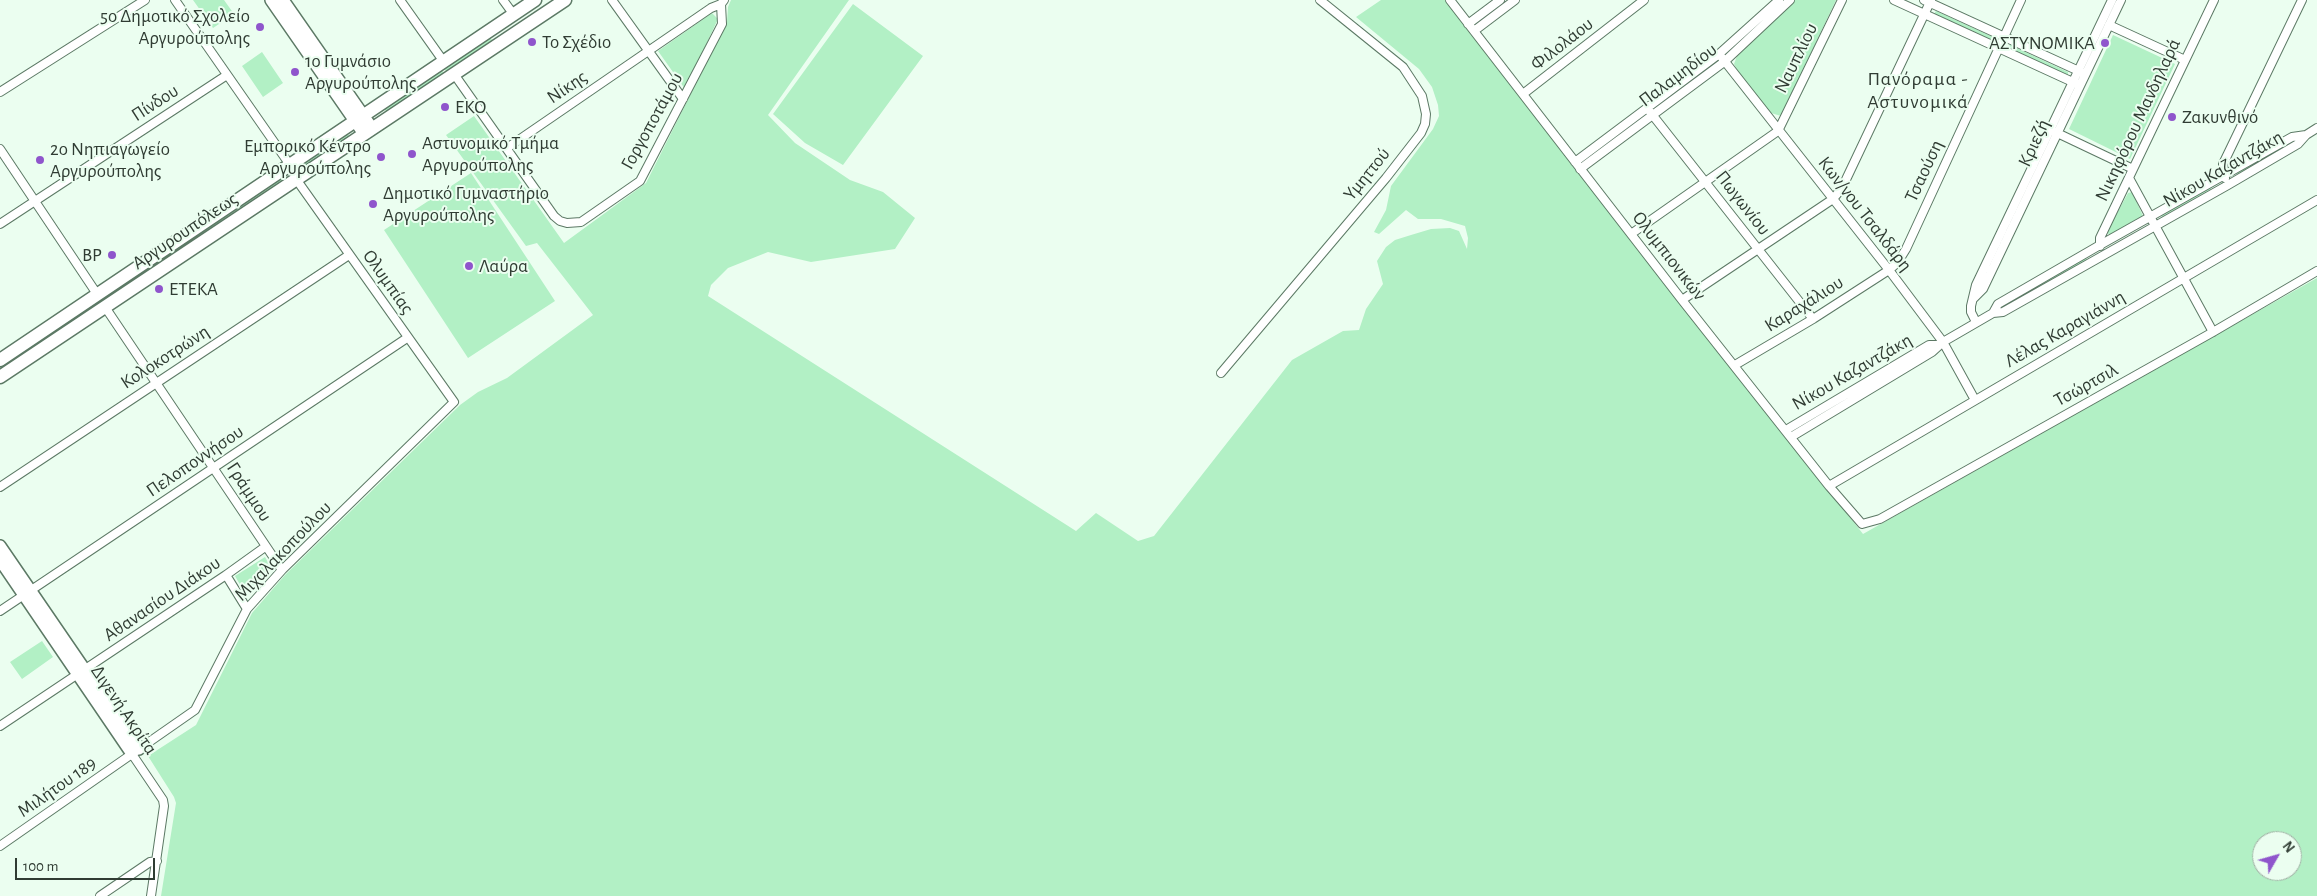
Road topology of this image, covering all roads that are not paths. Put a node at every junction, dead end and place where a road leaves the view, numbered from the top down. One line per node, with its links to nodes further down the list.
1 (145, 0): 42 (street)
2 (175, 0): 40 (street)
3 (271, 0): 46 (main road)
4 (283, 0): 46 (main road)
5 (400, 0): 36 (street)
6 (503, 0): 27 (street)
7 (535, 0): 27 (main road, Αργυρουπόλεως)
8 (565, 0): 39 (main road, Αργυρουπόλεως)
9 (612, 0): 33 (street)
10 (1320, 0): 89 (street, Υμηττού)
11 (1450, 0): 28 (street, Ολυμπιονικών)
12 (1500, 0): 28 (street)
13 (1515, 0): 30 (street)
14 (1644, 0): 43 (street, Φιλολάου)
15 (1779, 0): 34 (street, Παλαμηδίου)
16 (1790, 0): 37 (street, Παλαμηδίου)
17 (1842, 0): 50 (street, Ναυπλίου)
18 (1894, 0): 26 (street)
19 (2020, 0): 31 (street, Τσαούση)
20 (2112, 0): 38 (street, Κριεζή)
21 (2121, 0): 29 (street, Κριεζή)
22 (2214, 0): 35 (street, Νικηφόρου Μανδηλαρά)
23 (2302, 0): 58 (street)
24 (1928, 1): 26 (street); 31 (street)
25 (723, 2): 33 (street, Νίκης); 44 (street, Γοργοποτάμου)
26 (1924, 14): 32 (street); 63 (street)
27 (514, 15): 36 (main road, Αργυρουπόλεως)
28 (1468, 24): 30 (street, Ολυμπιονικών)
29 (2109, 24): 35 (street); 38 (street, Κριεζή)
30 (1474, 31): 43 (street, Ολυμπιονικών)
31 (2004, 37): 32 (street, Τσαούση); 38 (street)
32 (1999, 48): 41 (street); 74 (street, Τσαούση)
33 (649, 52): 44 (street); 53 (street, Νίκης)
34 (1719, 54): 37 (street, Κων/νου Τσαλδάρη); 45 (street, Παλαμηδίου)
35 (2185, 60): 57 (street, Νικηφόρου Μανδηλαρά)
36 (444, 62): 46 (main road, Αργυρουπόλεως)
37 (1724, 62): 45 (street, Παλαμηδίου); 50 (street, Κων/νου Τσαλδάρη)
38 (2081, 72): 41 (street, Κριεζή)
39 (454, 74): 49 (main road, Αργυρουπόλεως); 53 (street)
40 (227, 75): 55 (street); 65 (street, Πίνδου)
41 (2076, 83): 48 (street, Κριεζή); 51 (street, Κριεζή)
42 (0, 92)
43 (1523, 94): 56 (street, Ολυμπιονικών)
44 (683, 100): 53 (street, Γοργοποτάμου)
45 (1649, 112): 56 (street, Παλαμηδίου); 61 (street, Πωγωνίου)
46 (360, 119): 49 (main road); 55 (main road, Αργυρουπόλεως)
47 (2317, 128): 52 (street)
48 (2050, 129): 51 (street); 78 (street, Κριεζή)
49 (368, 131): 60 (main road, Αργυρουπόλεως)
50 (1778, 131): 61 (street); 63 (street, Κων/νου Τσαλδάρη)
51 (2057, 133): 57 (street); 78 (street, Κριεζή)
52 (2306, 135): 58 (street, Νίκου Καζαντζάκη); 62 (street, Νίκου Καζαντζάκη)
53 (507, 148)
54 (0, 149): 65 (street)
55 (290, 165): 77 (main road, Αργυρουπόλεως)
56 (1578, 165): 69 (street, Ολυμπιονικών)
57 (2133, 169): 59 (street, Νικηφόρου Μανδηλαρά)
58 (2224, 175): 62 (street); 66 (street, Νίκου Καζαντζάκη)
59 (2129, 178): 66 (street); 70 (street, Νικηφόρου Μανδηλαρά)
60 (296, 179): 72 (street, Ολυμπίας); 80 (main road, Αργυρουπόλεως)
61 (1705, 182): 69 (street); 71 (street, Πωγωνίου)
62 (2228, 185): 68 (street, Νίκου Καζαντζάκη)
63 (1833, 199): 71 (street); 74 (street, Κων/νου Τσαλδάρη)
64 (2317, 200): 76 (street, Λέλας Καραγιάννη)
65 (35, 201): 67 (street, Πίνδου); 77 (street)
66 (2150, 216): 68 (street); 70 (street, Νίκου Καζαντζάκη)
67 (0, 224)
68 (2155, 226): 73 (street, Νίκου Καζαντζάκη); 76 (street)
69 (1631, 234): 79 (street, Ολυμπιονικών)
70 (2100, 245): 73 (street); 81 (street, Νίκου Καζαντζάκη)
71 (1758, 249): 79 (street); 82 (street, Πωγωνίου)
72 (349, 255): 85 (street, Ολυμπίας); 91 (street, Κολοκοτρώνη)
73 (2104, 255): 81 (street, Νίκου Καζαντζάκη)
74 (1889, 270): 82 (street, Καραχάλιου); 86 (street, Κων/νου Τσαλδάρη)
75 (2317, 271): 84 (street, Τσώρτσιλ)
76 (2184, 278): 84 (street); 92 (street, Λέλας Καραγιάννη)
77 (97, 294): 87 (main road, Αργυρουπόλεως)
78 (1973, 299): 83 (street, Κριεζή)
79 (1682, 300): 88 (street, Ολυμπιονικών)
80 (105, 307): 90 (main road, Αργυρουπόλεως); 91 (street, Γράμμου)
81 (1993, 313): 83 (street, Νίκου Καζαντζάκη)
82 (1813, 319): 88 (street, Καραχάλιου)
83 (1976, 322): 86 (street, Νίκου Καζαντζάκη)
84 (2213, 332): 99 (street, Τσώρτσιλ)
85 (407, 338): 93 (street, Ολυμπίας); 96 (street, Πελοποννήσου)
86 (1940, 343): 92 (street, Κων/νου Τσαλδάρη); 94 (street, Νίκου Καζαντζάκη); 95 (street, Νίκου Καζαντζάκη)
87 (0, 360)
88 (1735, 365): 94 (street, Ολυμπιονικών)
89 (1221, 373)
90 (0, 378)
91 (156, 382): 96 (street, Γράμμου); 98 (street, Κολοκοτρώνη)
92 (1975, 400): 97 (street, Λέλας Καραγιάννη)
93 (454, 402): 103 (street, Μιχαλακοπούλου)
94 (1786, 430): 95 (street, Ολυμπιονικών)
95 (1791, 437): 97 (street, Ολυμπιονικών)
96 (213, 468): 101 (street, Γράμμου); 105 (street, Πελοποννήσου)
97 (1829, 486): 99 (street, Ολυμπιονικών)
98 (0, 487)
99 (1868, 524)
100 (0, 546): 105 (main road, Διγενή Ακρίτα)
101 (265, 547): 103 (street, Γράμμου); 104 (street, Αθανασίου Διάκου)
102 (0, 560): 105 (main road, Διγενή Ακρίτα)
103 (282, 570): 106 (street, Μιχαλακοπούλου)
104 (226, 575): 106 (street); 108 (street, Αθανασίου Διάκου)
105 (28, 593): 107 (street, Πελοποννήσου); 108 (main road, Διγενή Ακρίτα)
106 (246, 609): 110 (street, Μιχαλακοπούλου)
107 (0, 611)
108 (81, 672): 109 (street, Αθανασίου Διάκου); 110 (main road, Διγενή Ακρίτα)
109 (0, 726)
110 (136, 752): 111 (street, Μιλήτου 189); 112 (street, Διγενή Ακρίτα)
111 (0, 846)
112 (157, 861): 113 (street); 114 (street, Διγενή Ακρίτα)
113 (100, 896)
114 (151, 896)

